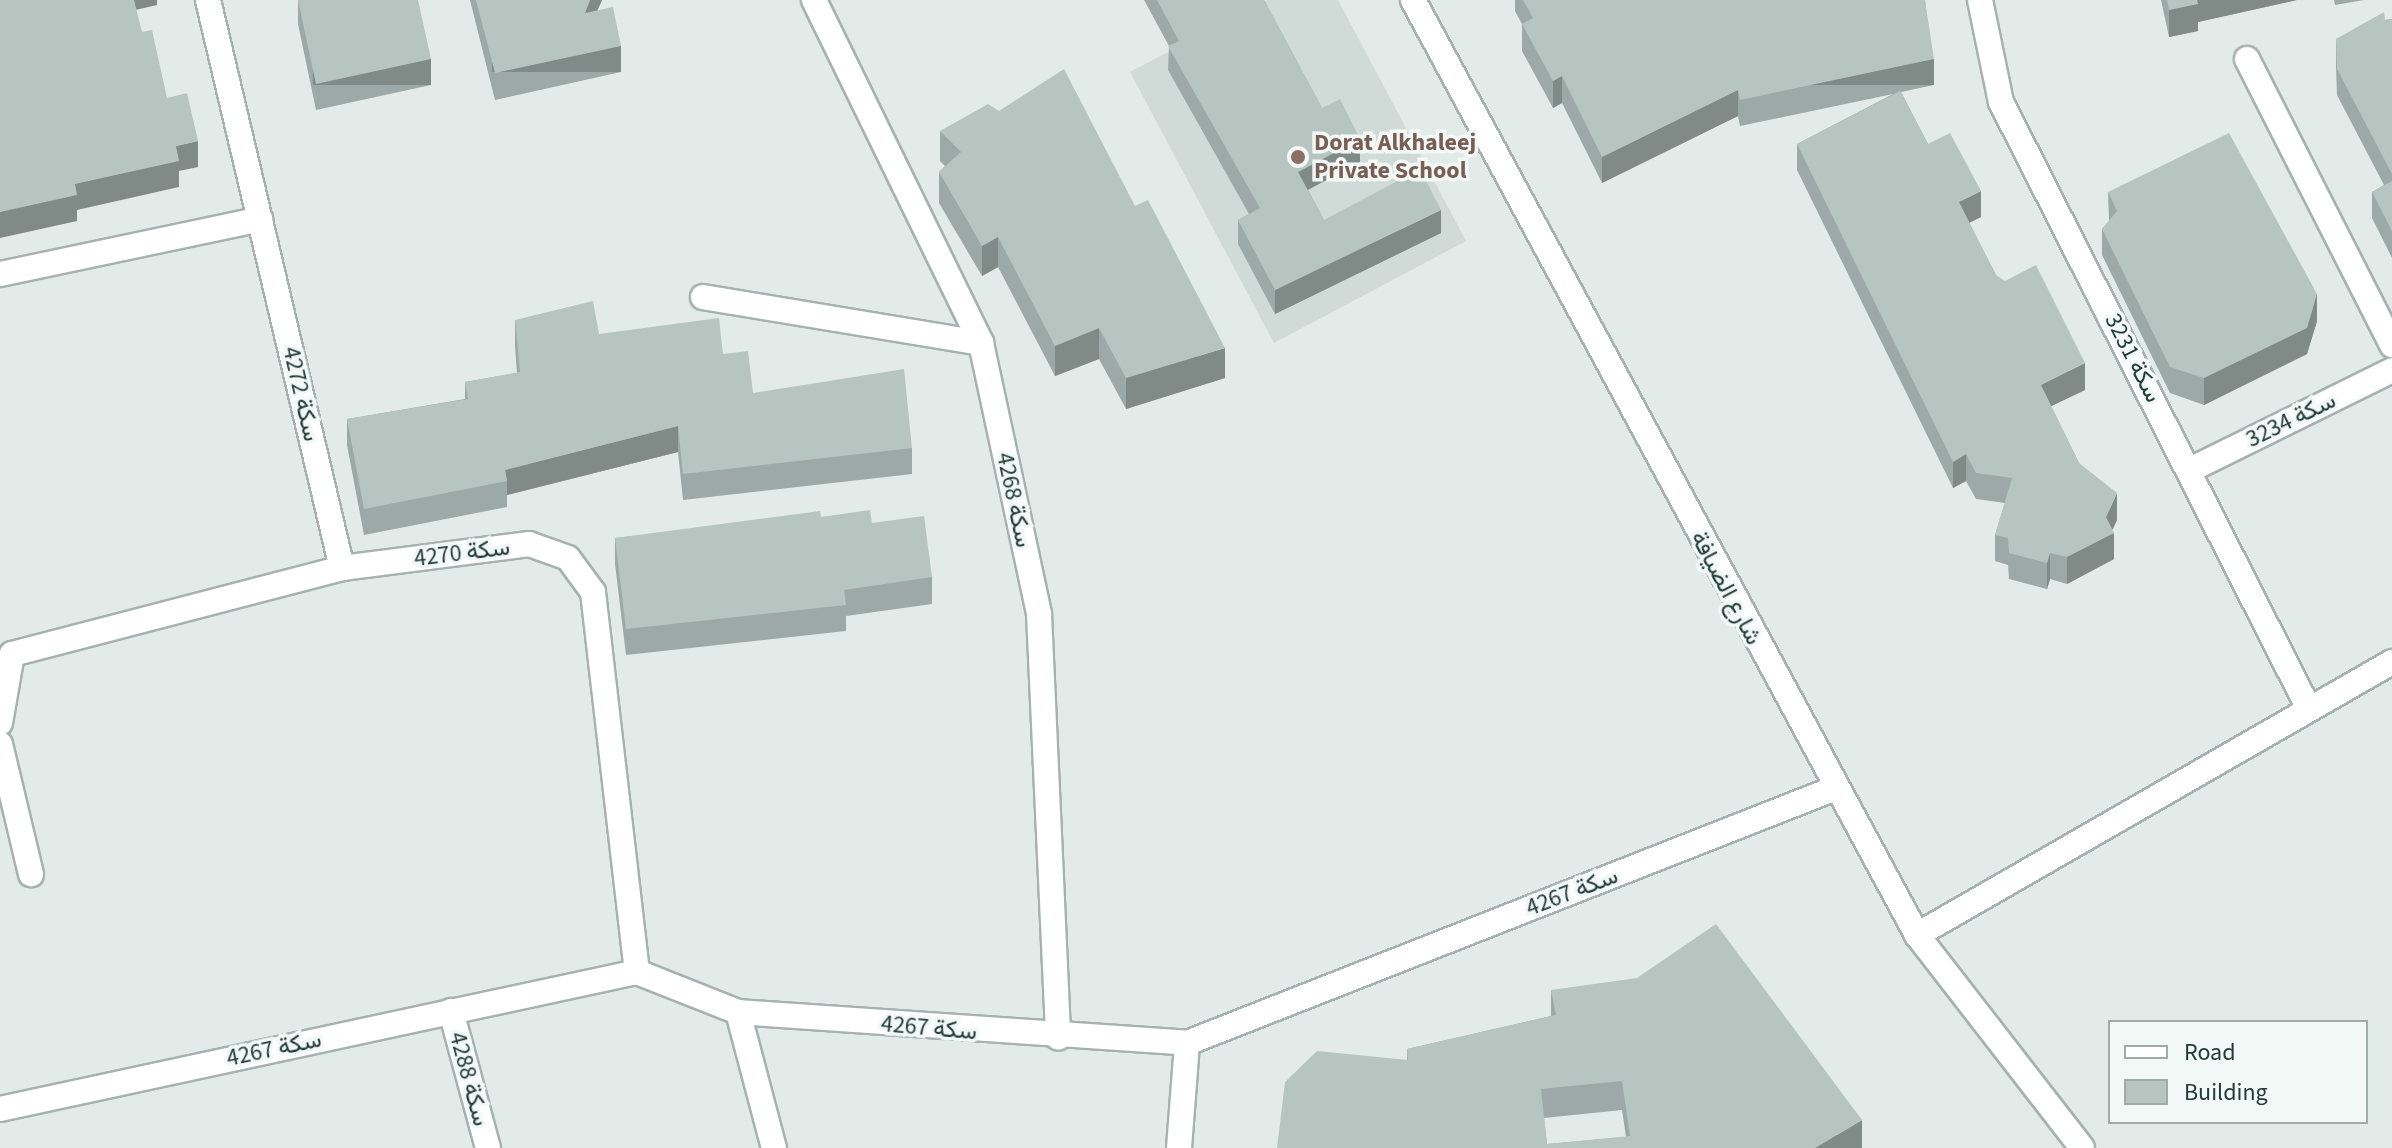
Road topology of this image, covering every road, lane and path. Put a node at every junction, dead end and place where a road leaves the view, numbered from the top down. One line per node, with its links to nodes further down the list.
1 (208, 0): 6 (street, سكة 4272)
2 (814, 0): 9 (street, سكة 4268)
3 (1413, 0): 18 (street, شارع الضيافة)
4 (1980, 0): 12 (street, سكة 3231)
5 (2247, 59): 10 (street)
6 (260, 219): 7 (street); 13 (street, سكة 4272)
7 (0, 274)
8 (703, 297): 9 (street)
9 (981, 343): 24 (street, سكة 4268)
10 (2392, 345)
11 (2392, 370): 12 (street, سكة 3234)
12 (2190, 470): 15 (street, سكة 3231)
13 (342, 568): 16 (street, سكة 4270); 21 (street, سكة 4270)
14 (2392, 662): 15 (street)
15 (2309, 709): 20 (street)
16 (0, 723)
17 (0, 744): 19 (street)
18 (1833, 789): 20 (street, شارع الضيافة); 25 (street, سكة 4267)
19 (31, 874)
20 (1917, 935): 30 (street, شارع الضيافة)
21 (637, 972): 22 (street, سكة 4267); 23 (street, سكة 4267)
22 (451, 1011): 26 (street, سكة 4267); 27 (street, سكة 4288)
23 (738, 1012): 24 (street, سكة 4267); 28 (street)
24 (1058, 1038): 25 (street, سكة 4267)
25 (1187, 1043): 29 (street)
26 (0, 1109)
27 (488, 1148)
28 (774, 1148)
29 (1179, 1148)
30 (2082, 1148)

